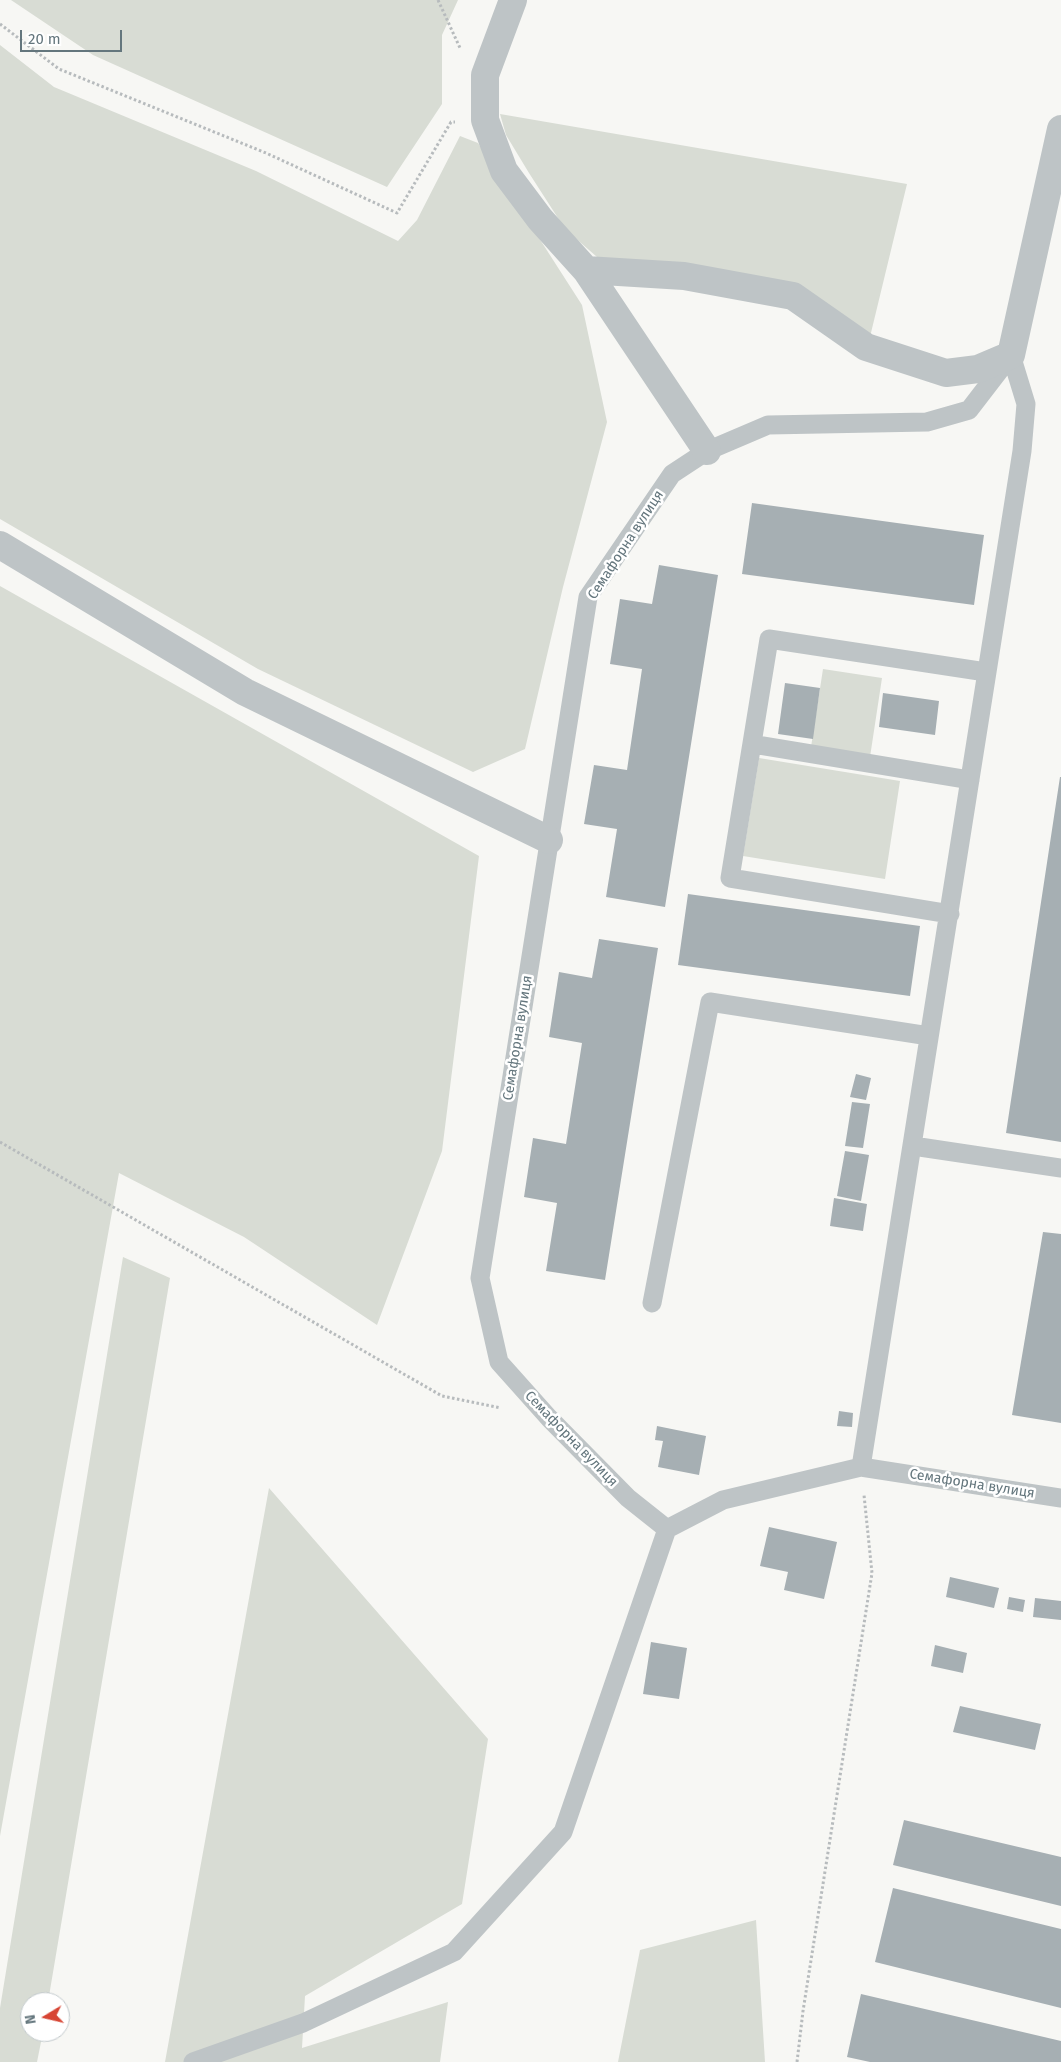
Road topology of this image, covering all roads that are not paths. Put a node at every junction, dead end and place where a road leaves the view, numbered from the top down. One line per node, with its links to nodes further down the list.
1 (513, 0): 3 (street)
2 (1061, 129): 4 (street)
3 (586, 270): 4 (street); 5 (street)
4 (1011, 355): 5 (lane, Семафорна вулиця); 7 (lane)
5 (706, 451): 10 (lane, Семафорна вулиця)
6 (0, 545): 10 (street)
7 (986, 672): 8 (lane); 9 (lane)
8 (752, 744): 9 (lane); 11 (lane)
9 (970, 780): 11 (lane)
10 (550, 840): 18 (lane, Семафорна вулиця)
11 (950, 914): 12 (lane)
12 (929, 1036): 13 (lane); 15 (lane)
13 (913, 1146): 14 (lane); 16 (lane)
14 (1061, 1168)
15 (652, 1303)
16 (861, 1468): 17 (lane, Семафорна вулиця); 18 (lane, Семафорна вулиця)
17 (1061, 1498)
18 (667, 1529): 19 (lane)
19 (193, 2062)

